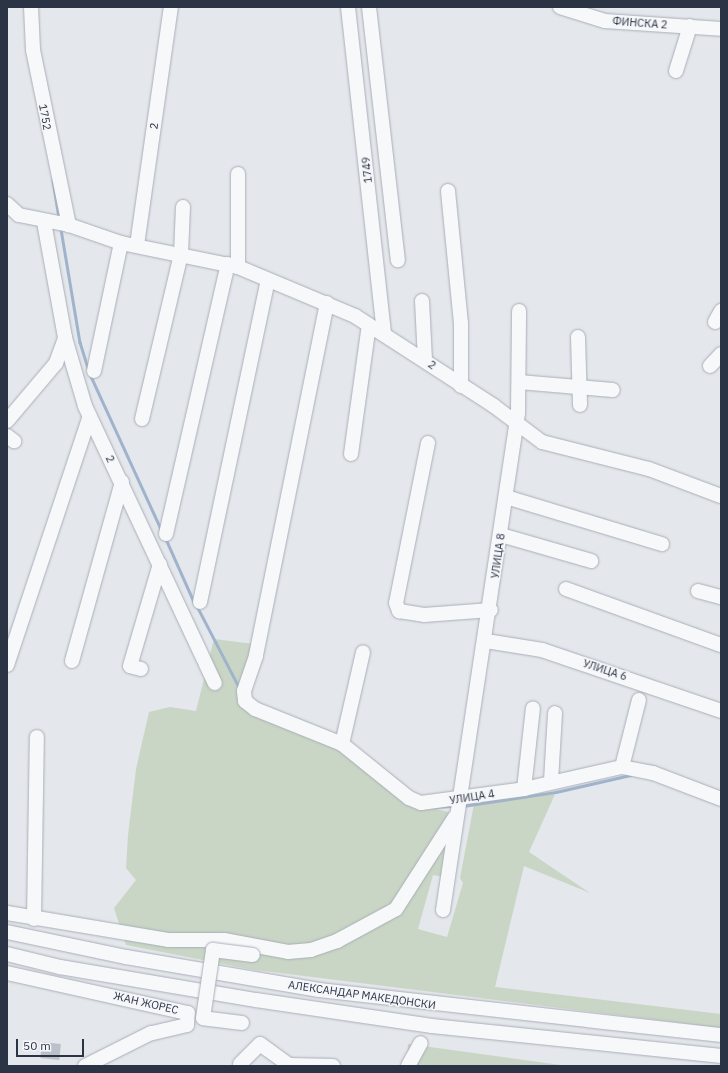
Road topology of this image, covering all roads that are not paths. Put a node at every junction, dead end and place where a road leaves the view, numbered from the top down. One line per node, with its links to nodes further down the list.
1 (31, 7): 14 (street, 1752)
2 (171, 7): 16 (street, 2)
3 (348, 7): 25 (street, 1749)
4 (369, 7): 18 (street)
5 (560, 7): 6 (street, ФИНСКА 2)
6 (690, 26): 7 (street, ФИНСКА 2); 8 (street)
7 (721, 29)
8 (676, 71)
9 (238, 174): 19 (street)
10 (448, 191): 33 (street)
11 (7, 204): 13 (street, 2)
12 (184, 207): 17 (street)
13 (44, 222): 14 (street, 2); 27 (street, 2)
14 (69, 225): 15 (street, 2)
15 (121, 243): 16 (street, 2); 31 (street)
16 (137, 246): 17 (street, 2)
17 (181, 254): 19 (street, 2); 38 (street)
18 (398, 260)
19 (233, 265): 20 (street, 2); 46 (street)
20 (268, 280): 22 (street, 2); 54 (street)
21 (422, 301): 29 (street)
22 (327, 303): 24 (street, 2); 68 (street, УЛИЦА 4)
23 (519, 311): 32 (street, УЛИЦА 8)
24 (370, 325): 25 (street, 2); 42 (street)
25 (384, 333): 29 (street, 2)
26 (578, 337): 34 (street)
27 (65, 338): 37 (street, 2); 39 (street)
28 (721, 354): 30 (street)
29 (425, 360): 33 (street, 2)
30 (710, 366)
31 (94, 371)
32 (519, 382): 34 (street); 40 (street, УЛИЦА 8)
33 (461, 386): 40 (street, 2)
34 (577, 386): 35 (street); 36 (street)
35 (613, 390)
36 (580, 405)
37 (90, 416): 43 (street, 2); 60 (street)
38 (142, 418)
39 (7, 421)
40 (516, 425): 44 (street, 2); 45 (street, УЛИЦА 8)
41 (428, 443): 55 (street)
42 (351, 454)
43 (122, 482): 50 (street, 2); 59 (street)
44 (721, 496)
45 (506, 497): 47 (street, УЛИЦА 8); 48 (street)
46 (166, 534)
47 (501, 535): 49 (street); 55 (street, УЛИЦА 8)
48 (662, 544)
49 (591, 562)
50 (160, 564): 61 (street); 62 (street, 2)
51 (566, 589): 57 (street)
52 (698, 591): 53 (street)
53 (721, 597)
54 (200, 602)
55 (491, 610): 56 (street, УЛИЦА 8)
56 (486, 641): 65 (street, УЛИЦА 6); 72 (street, УЛИЦА 8)
57 (721, 645)
58 (363, 652): 68 (street)
59 (72, 661)
60 (7, 665)
61 (141, 669)
62 (215, 683)
63 (639, 700): 69 (street)
64 (533, 708): 71 (street)
65 (721, 710)
66 (554, 713): 70 (street)
67 (37, 737): 77 (street)
68 (342, 744): 72 (street, УЛИЦА 4)
69 (622, 767): 70 (street, УЛИЦА 4); 73 (street, УЛИЦА 4)
70 (551, 781): 71 (street, УЛИЦА 4)
71 (524, 789): 72 (street, УЛИЦА 4)
72 (458, 799): 74 (street, УЛИЦА 8)
73 (721, 799)
74 (455, 817): 75 (street, УЛИЦА 8); 77 (street)
75 (443, 910)
76 (7, 913): 77 (street)
77 (34, 919)
78 (7, 932): 83 (street, АЛЕКСАНДАР МАКЕДОНСКИ)
79 (7, 954): 85 (street, АЛЕКСАНДАР МАКЕДОНСКИ)
80 (253, 955): 82 (street, bridge)
81 (7, 973): 87 (street, ЖАН ЖОРЕС)
82 (242, 1024)
83 (721, 1035)
84 (422, 1043): 89 (street)
85 (721, 1056)
86 (240, 1064): 88 (street)
87 (85, 1066)
88 (333, 1066)
89 (408, 1066)

